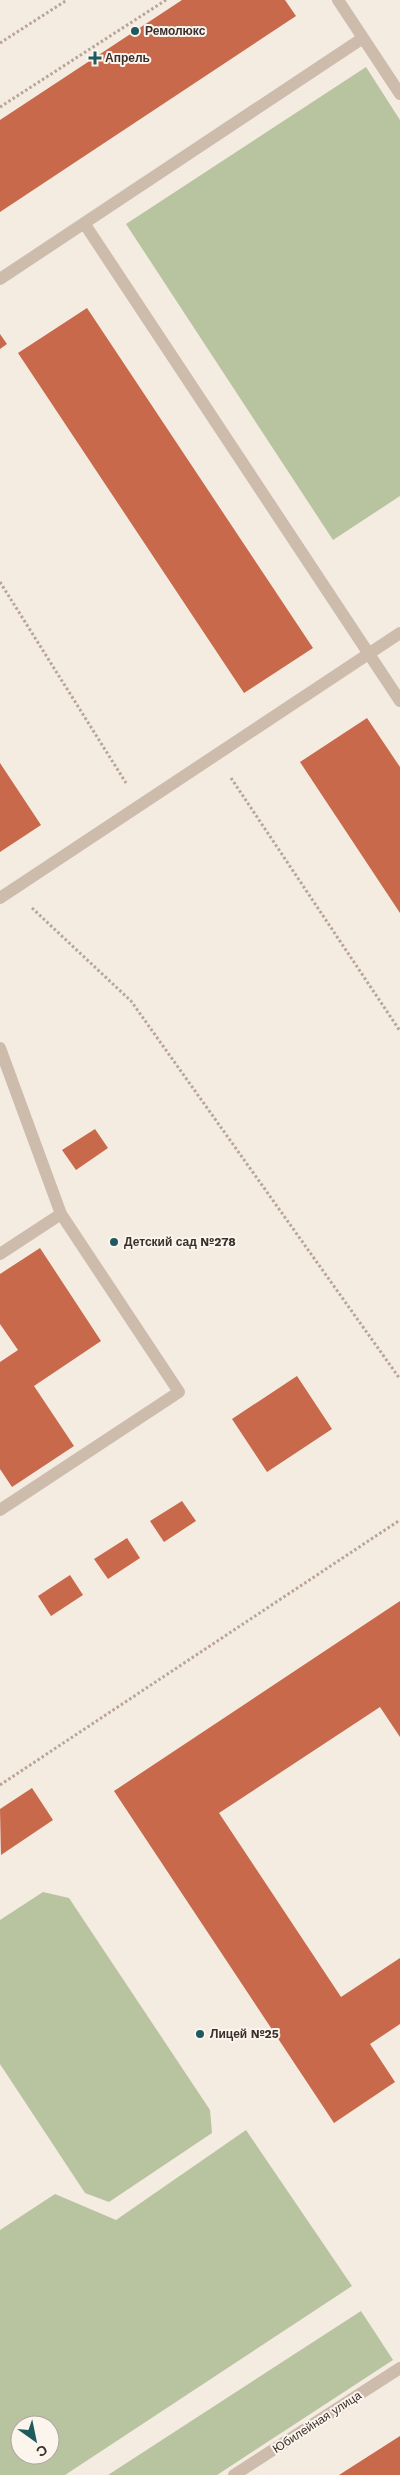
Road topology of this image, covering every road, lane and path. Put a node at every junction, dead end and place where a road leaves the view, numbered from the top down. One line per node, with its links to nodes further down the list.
1 (66, 0): 5 (path)
2 (166, 0): 7 (path)
3 (338, 0): 4 (street)
4 (363, 38): 6 (street); 8 (street)
5 (0, 43)
6 (400, 94)
7 (0, 107)
8 (84, 223): 9 (street); 12 (street)
9 (0, 279)
10 (0, 582): 15 (path)
11 (400, 633): 12 (street)
12 (368, 654): 13 (street); 14 (street)
13 (400, 701)
14 (216, 754): 15 (street); 18 (path)
15 (140, 805): 16 (street)
16 (12, 890): 17 (street); 22 (path)
17 (0, 898)
18 (400, 1031)
19 (0, 1048): 20 (street)
20 (61, 1214): 21 (street); 23 (street)
21 (0, 1254)
22 (400, 1379)
23 (0, 1510)
24 (400, 1520): 25 (path)
25 (0, 1785)
26 (400, 2368): 27 (street, Юбилейная улица)
27 (234, 2475)

